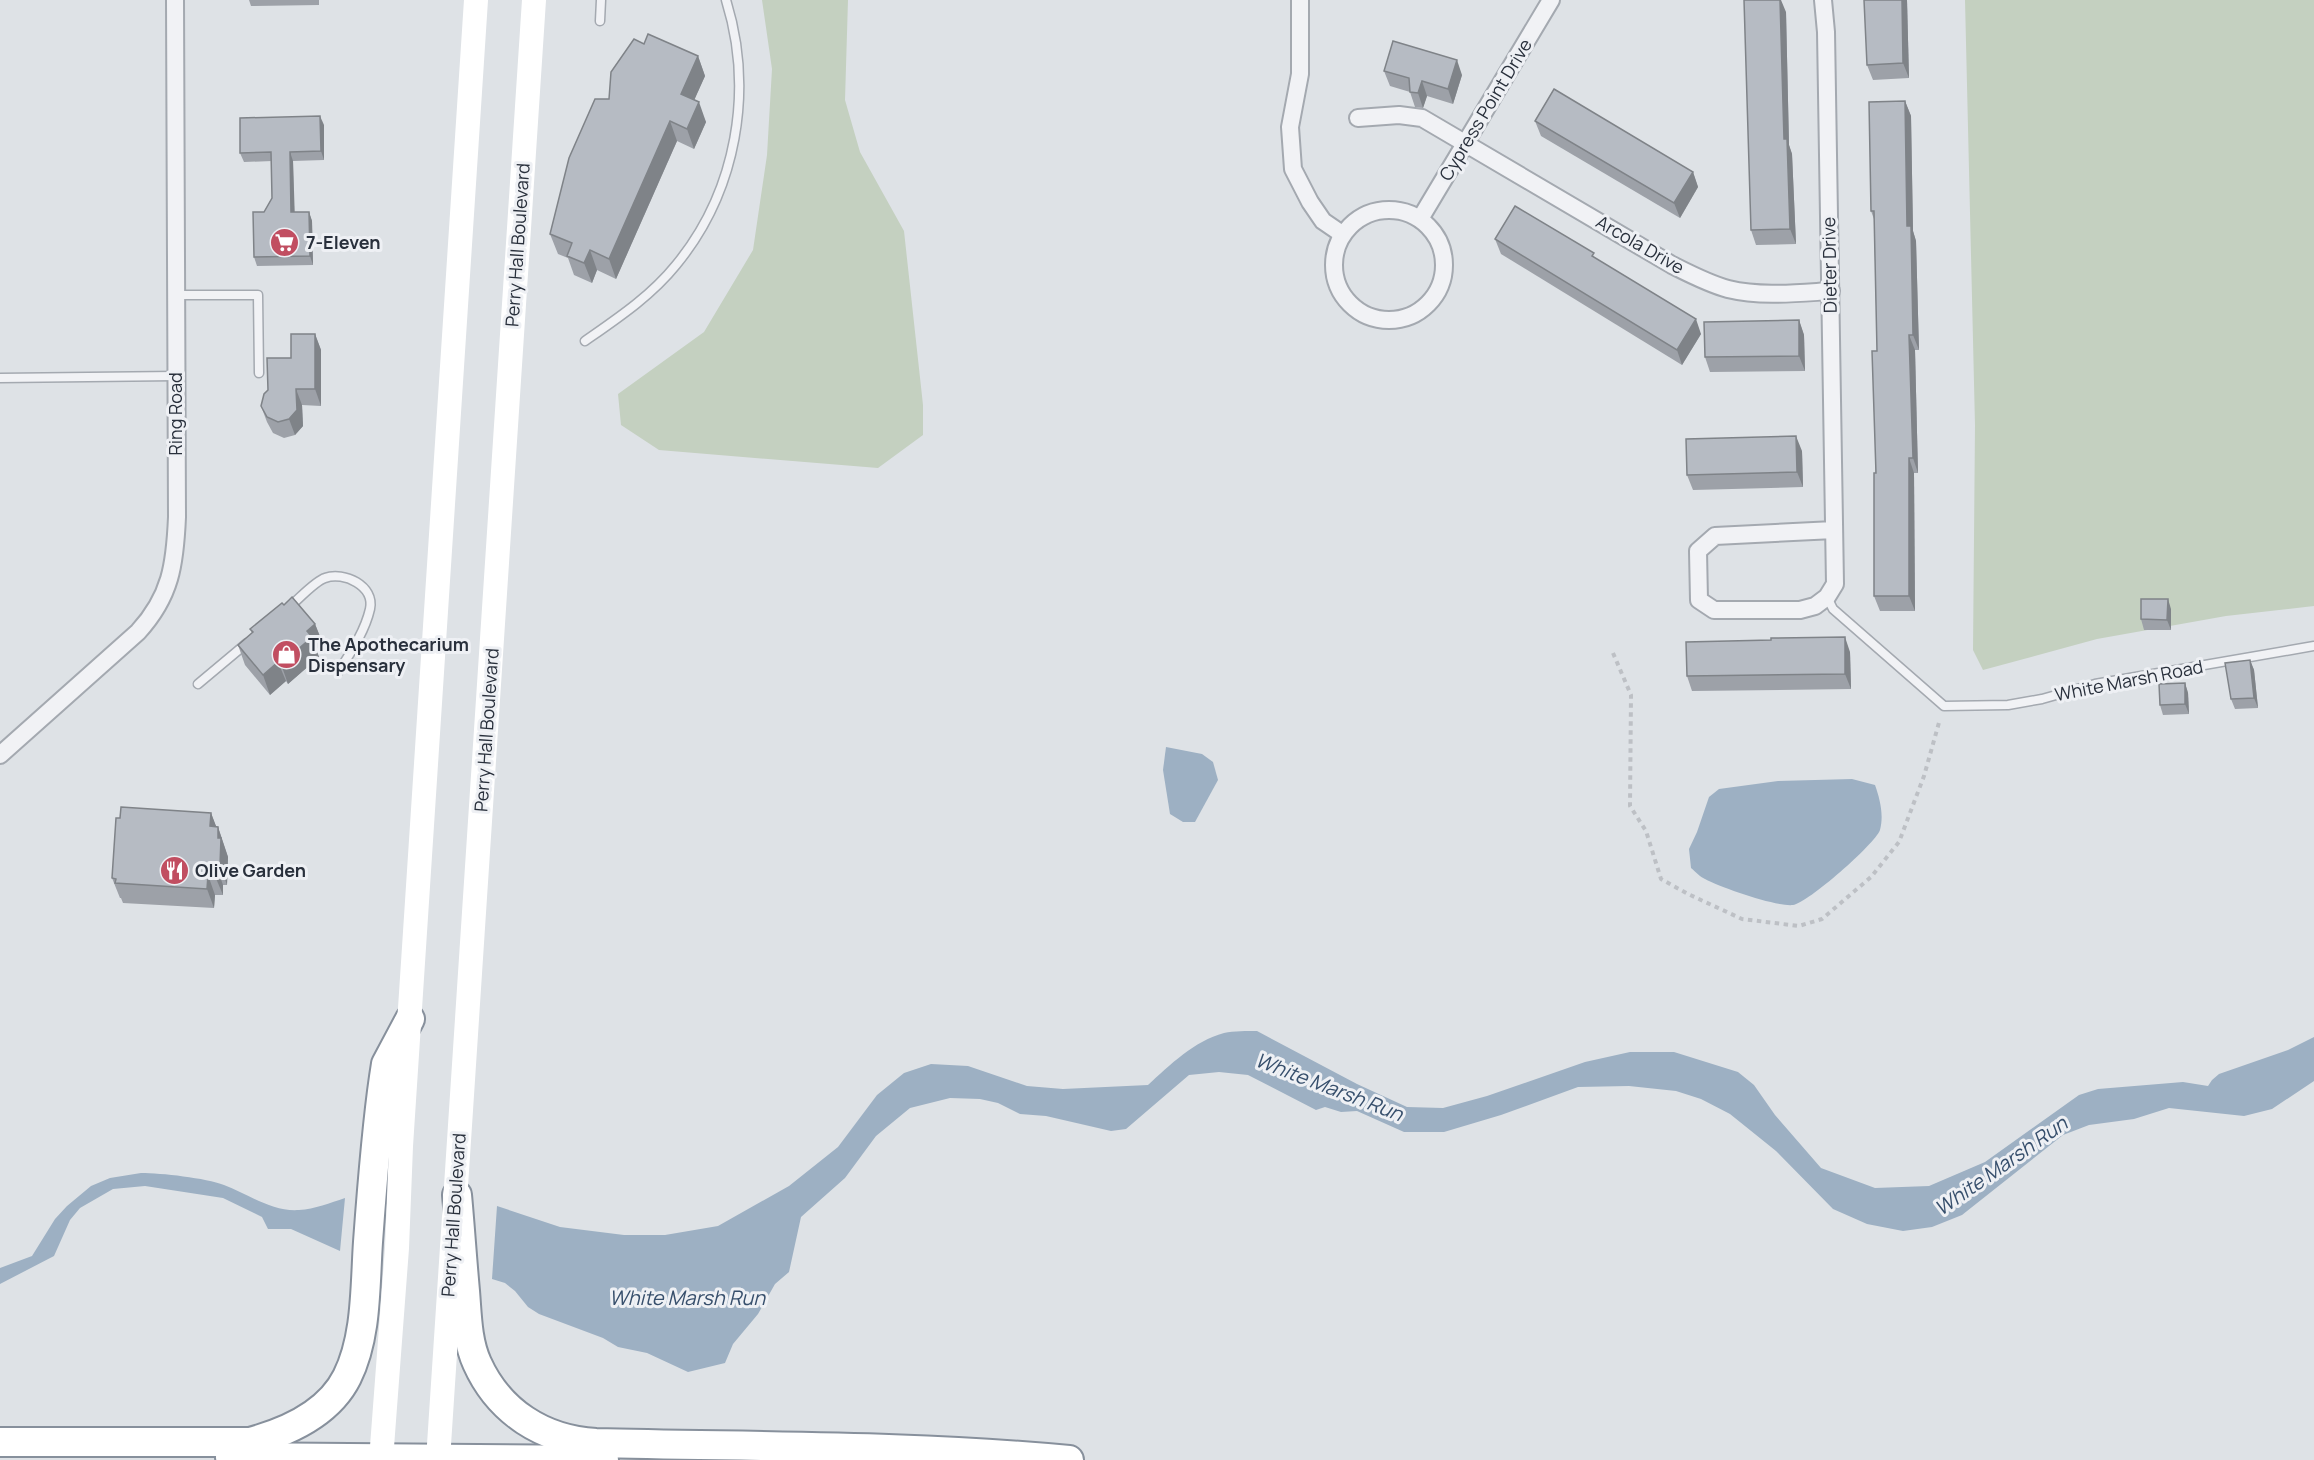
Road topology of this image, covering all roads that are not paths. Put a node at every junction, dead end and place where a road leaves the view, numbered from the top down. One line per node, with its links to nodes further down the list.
1 (175, 0): 17 (street, Ring Road)
2 (463, 0): 11 (main road)
3 (476, 0): 11 (main road)
4 (534, 0): 31 (main road, Perry Hall Boulevard)
5 (601, 0): 10 (lane)
6 (726, 0): 18 (lane)
7 (1300, 0): 15 (street)
8 (1551, 0): 13 (street, Cypress Point Drive)
9 (1823, 0): 16 (street, Dieter Drive)
10 (600, 21)
11 (473, 39): 30 (main road)
12 (1358, 118): 13 (street, Arcola Drive)
13 (1467, 143): 14 (street, Cypress Point Drive); 16 (street, Arcola Drive)
14 (1420, 219): 15 (street); 15 (street)
15 (1342, 234)
16 (1831, 291): 22 (street, Dieter Drive)
17 (175, 295): 19 (lane); 20 (street, Ring Road)
18 (585, 340)
19 (259, 373)
20 (176, 376): 21 (lane); 29 (street, Ring Road)
21 (0, 378)
22 (1834, 530): 23 (street, Dieter Drive); 23 (street)
23 (1827, 597): 26 (lane, White Marsh Road)
24 (279, 616): 27 (lane)
25 (252, 638): 28 (lane)
26 (2314, 646)
27 (339, 671)
28 (198, 684)
29 (0, 755)
30 (410, 1019): 32 (highway); 34 (main road)
31 (457, 1195): 35 (main road, Perry Hall Boulevard); 37 (highway)
32 (0, 1443)
33 (0, 1456): 34 (highway)
34 (381, 1459): 35 (highway)
35 (438, 1460): 36 (highway)
36 (646, 1460)
37 (1069, 1460)

